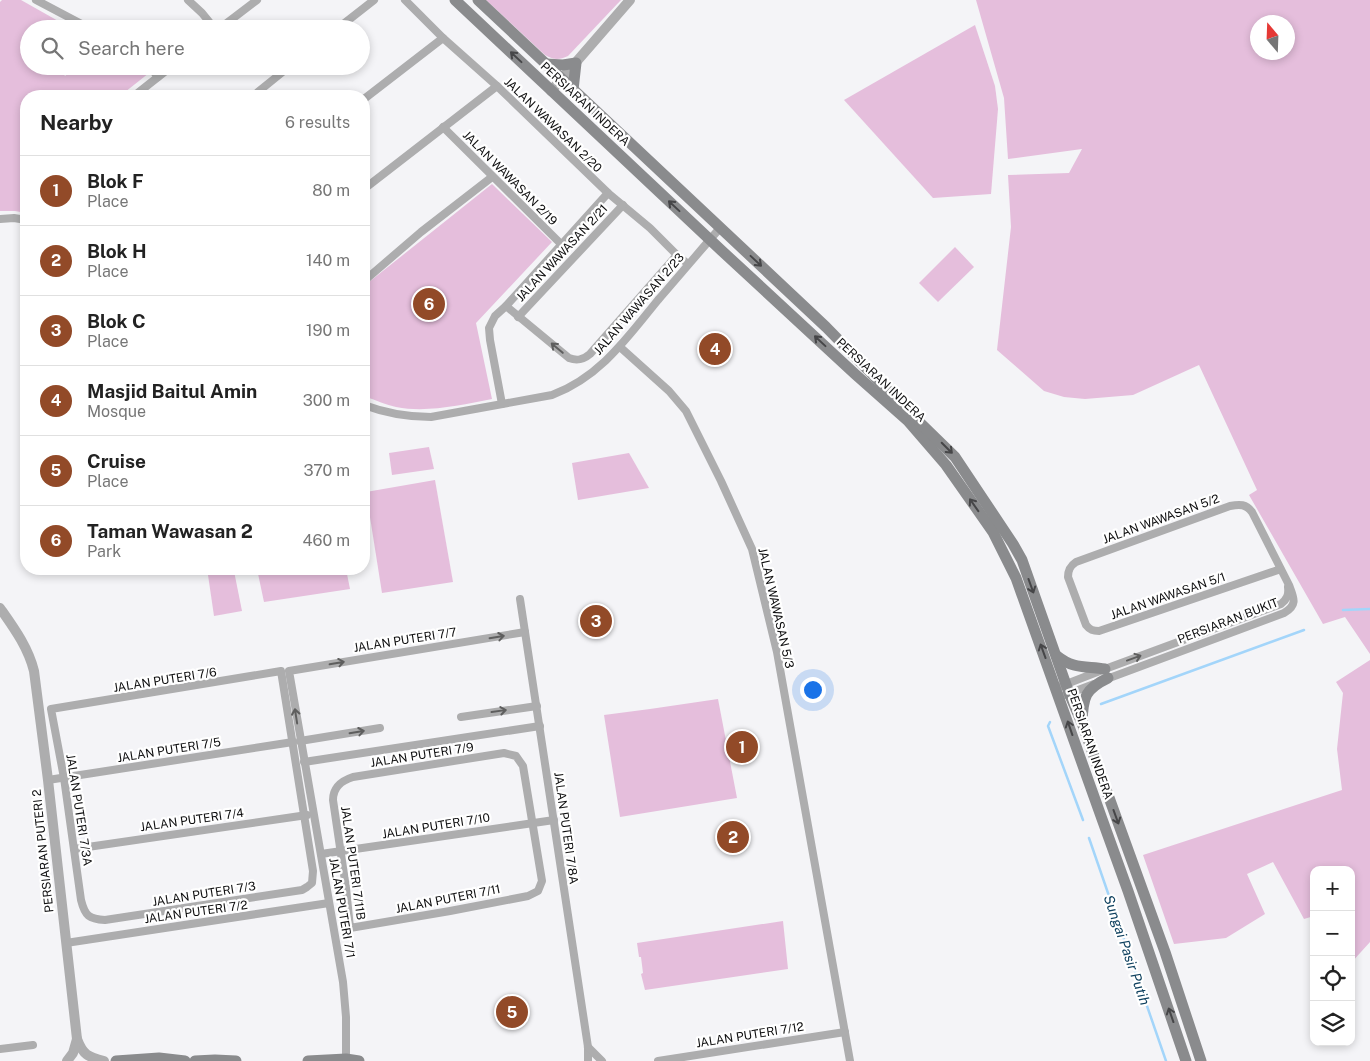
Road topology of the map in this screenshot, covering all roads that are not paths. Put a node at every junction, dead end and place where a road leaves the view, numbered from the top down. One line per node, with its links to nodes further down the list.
1 (36, 0): 9 (street)
2 (188, 0): 10 (street)
3 (257, 0): 11 (street)
4 (374, 0): 12 (street)
5 (405, 0): 13 (street, JALAN WAWASAN 2/20)
6 (455, 0): 24 (main road, PERSIARAN INDERA, one-way to 6)
7 (478, 0): 15 (main road, PERSIARAN INDERA)
8 (630, 0): 14 (street)
9 (74, 20)
10 (208, 20)
11 (231, 20)
12 (348, 20)
13 (443, 38): 20 (street, JALAN WAWASAN 2/20); 25 (street)
14 (576, 63): 15 (main road); 19 (street); 23 (main road)
15 (546, 64): 19 (main road, PERSIARAN INDERA)
16 (161, 75): 18 (street)
17 (279, 75): 22 (street)
18 (158, 77): 21 (street)
19 (562, 79): 23 (main road, PERSIARAN INDERA); 24 (street)
20 (497, 86): 26 (street); 29 (street, JALAN WAWASAN 2/20)
21 (142, 90)
22 (260, 90)
23 (573, 90): 33 (main road, PERSIARAN INDERA)
24 (551, 91): 34 (main road, PERSIARAN INDERA, one-way to 24)
25 (370, 94)
26 (443, 127): 27 (street, JALAN WAWASAN 2/19); 28 (street)
27 (492, 177): 35 (street, JALAN WAWASAN 2/19); 38 (street)
28 (370, 184)
29 (608, 193): 30 (street, JALAN WAWASAN 2/20); 35 (street)
30 (623, 205): 36 (street, JALAN WAWASAN 2/20); 40 (street, JALAN WAWASAN 2/21)
31 (0, 219): 32 (street)
32 (20, 219)
33 (720, 228): 34 (street, JALAN WAWASAN 2/23); 50 (main road, PERSIARAN INDERA, one-way to 50)
34 (710, 240): 37 (street, JALAN WAWASAN 2/23); 53 (main road, PERSIARAN INDERA, one-way to 34)
35 (562, 245): 39 (street)
36 (677, 255): 37 (street, JALAN WAWASAN 2/20); 40 (street, one-way to 40)
37 (688, 264): 41 (street, JALAN WAWASAN 2/23)
38 (370, 276)
39 (506, 306): 40 (street); 42 (street)
40 (518, 316)
41 (620, 347): 42 (street, JALAN WAWASAN 2/23); 78 (street, JALAN WAWASAN 5/3)
42 (502, 404): 43 (street, JALAN WAWASAN 2/23)
43 (370, 407)
44 (1281, 569): 45 (street, JALAN WAWASAN 5/2); 47 (street, JALAN WAWASAN 5/1); 47 (street, JALAN WAWASAN 5/2)
45 (1286, 579): 52 (street, PERSIARAN BUKIT)
46 (520, 599): 49 (street, JALAN PUTERI 7/8A)
47 (1077, 603)
48 (0, 608): 63 (street, PERSIARAN PUTERI 2)
49 (525, 632): 51 (street, JALAN PUTERI 7/7, one-way to 49); 54 (street, JALAN PUTERI 7/8A)
50 (1057, 656): 52 (main road); 53 (main road, PERSIARAN INDERA)
51 (285, 671): 55 (street, JALAN PUTERI 7/6); 60 (street, JALAN PUTERI 7/1)
52 (1106, 673): 53 (street, PERSIARAN BUKIT); 57 (main road)
53 (1063, 691): 57 (main road, PERSIARAN INDERA); 96 (main road, PERSIARAN INDERA, one-way to 53)
54 (537, 706): 56 (street, one-way to 54); 58 (street, JALAN PUTERI 7/8A)
55 (51, 709): 62 (street, JALAN PUTERI 7/3A)
56 (462, 717)
57 (1082, 723): 97 (main road, PERSIARAN INDERA, one-way to 97)
58 (540, 726): 61 (street); 67 (street, JALAN PUTERI 7/8A)
59 (380, 728): 60 (street, JALAN PUTERI 7/5, one-way to 59)
60 (297, 742): 61 (street, JALAN PUTERI 7/1); 62 (street, JALAN PUTERI 7/5); 66 (street)
61 (304, 762): 65 (street, JALAN PUTERI 7/1)
62 (64, 778): 63 (street, JALAN PUTERI 7/5); 69 (street, JALAN PUTERI 7/3A)
63 (48, 780): 77 (street, PERSIARAN PUTERI 2)
64 (333, 800): 68 (street, JALAN PUTERI 7/9); 70 (street, JALAN PUTERI 7/11B)
65 (314, 814): 66 (street, JALAN PUTERI 7/4); 71 (street, JALAN PUTERI 7/1)
66 (304, 815): 69 (street, JALAN PUTERI 7/4); 73 (street, JALAN PUTERI 7/3)
67 (554, 820): 68 (street, JALAN PUTERI 7/10); 81 (street, JALAN PUTERI 7/8A)
68 (532, 822): 70 (street, JALAN PUTERI 7/10); 76 (street, JALAN PUTERI 7/11)
69 (74, 849): 74 (street, JALAN PUTERI 7/3A)
70 (341, 852): 71 (street, JALAN PUTERI 7/10); 76 (street, JALAN PUTERI 7/11B)
71 (321, 854): 72 (street, JALAN PUTERI 7/1)
72 (329, 903): 75 (street, JALAN PUTERI 7/2); 83 (street, JALAN PUTERI 7/1)
73 (202, 906): 74 (street, JALAN PUTERI 7/3); 75 (street)
74 (86, 914)
75 (205, 922): 77 (street, JALAN PUTERI 7/2)
76 (350, 928)
77 (66, 943): 79 (street, PERSIARAN PUTERI 2)
78 (845, 1032): 94 (street, JALAN PUTERI 7/12); 95 (street, JALAN WAWASAN 5/3)
79 (77, 1039): 84 (street, PERSIARAN PUTERI 2); 85 (street)
80 (34, 1046): 82 (street)
81 (588, 1046): 92 (street, JALAN PUTERI 7/8A); 93 (street)
82 (0, 1049)
83 (346, 1059): 90 (main road); 91 (main road)
84 (68, 1061)
85 (104, 1061)
86 (116, 1061): 87 (main road)
87 (185, 1061)
88 (195, 1061): 89 (main road)
89 (236, 1061)
90 (308, 1061)
91 (359, 1061)
92 (588, 1061)
93 (602, 1061)
94 (658, 1061)
95 (850, 1061)
96 (1186, 1061)
97 (1200, 1061)

